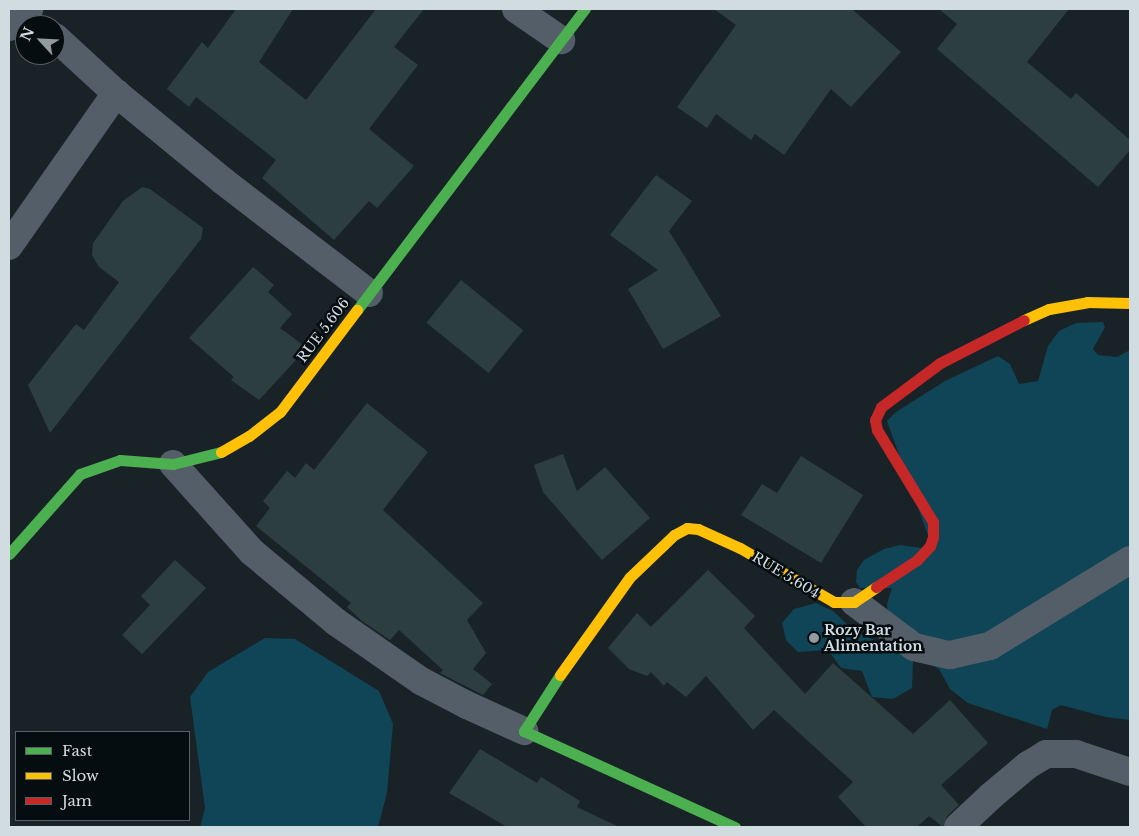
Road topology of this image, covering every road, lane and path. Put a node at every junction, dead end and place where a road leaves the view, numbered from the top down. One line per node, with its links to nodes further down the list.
1 (516, 9): 3 (street)
2 (585, 9): 3 (street, RUE 5.606)
3 (561, 40): 7 (street, RUE 5.606)
4 (65, 46): 5 (street)
5 (116, 93): 6 (street); 7 (street)
6 (9, 246)
7 (369, 293): 9 (street, RUE 5.606)
8 (1130, 303): 12 (street)
9 (173, 464): 10 (street, RUE 5.606); 13 (street)
10 (9, 554)
11 (1130, 560): 12 (street)
12 (854, 602): 13 (street, RUE 5.604)
13 (524, 731): 15 (street)
14 (1130, 772): 16 (street)
15 (735, 827)
16 (958, 827)

